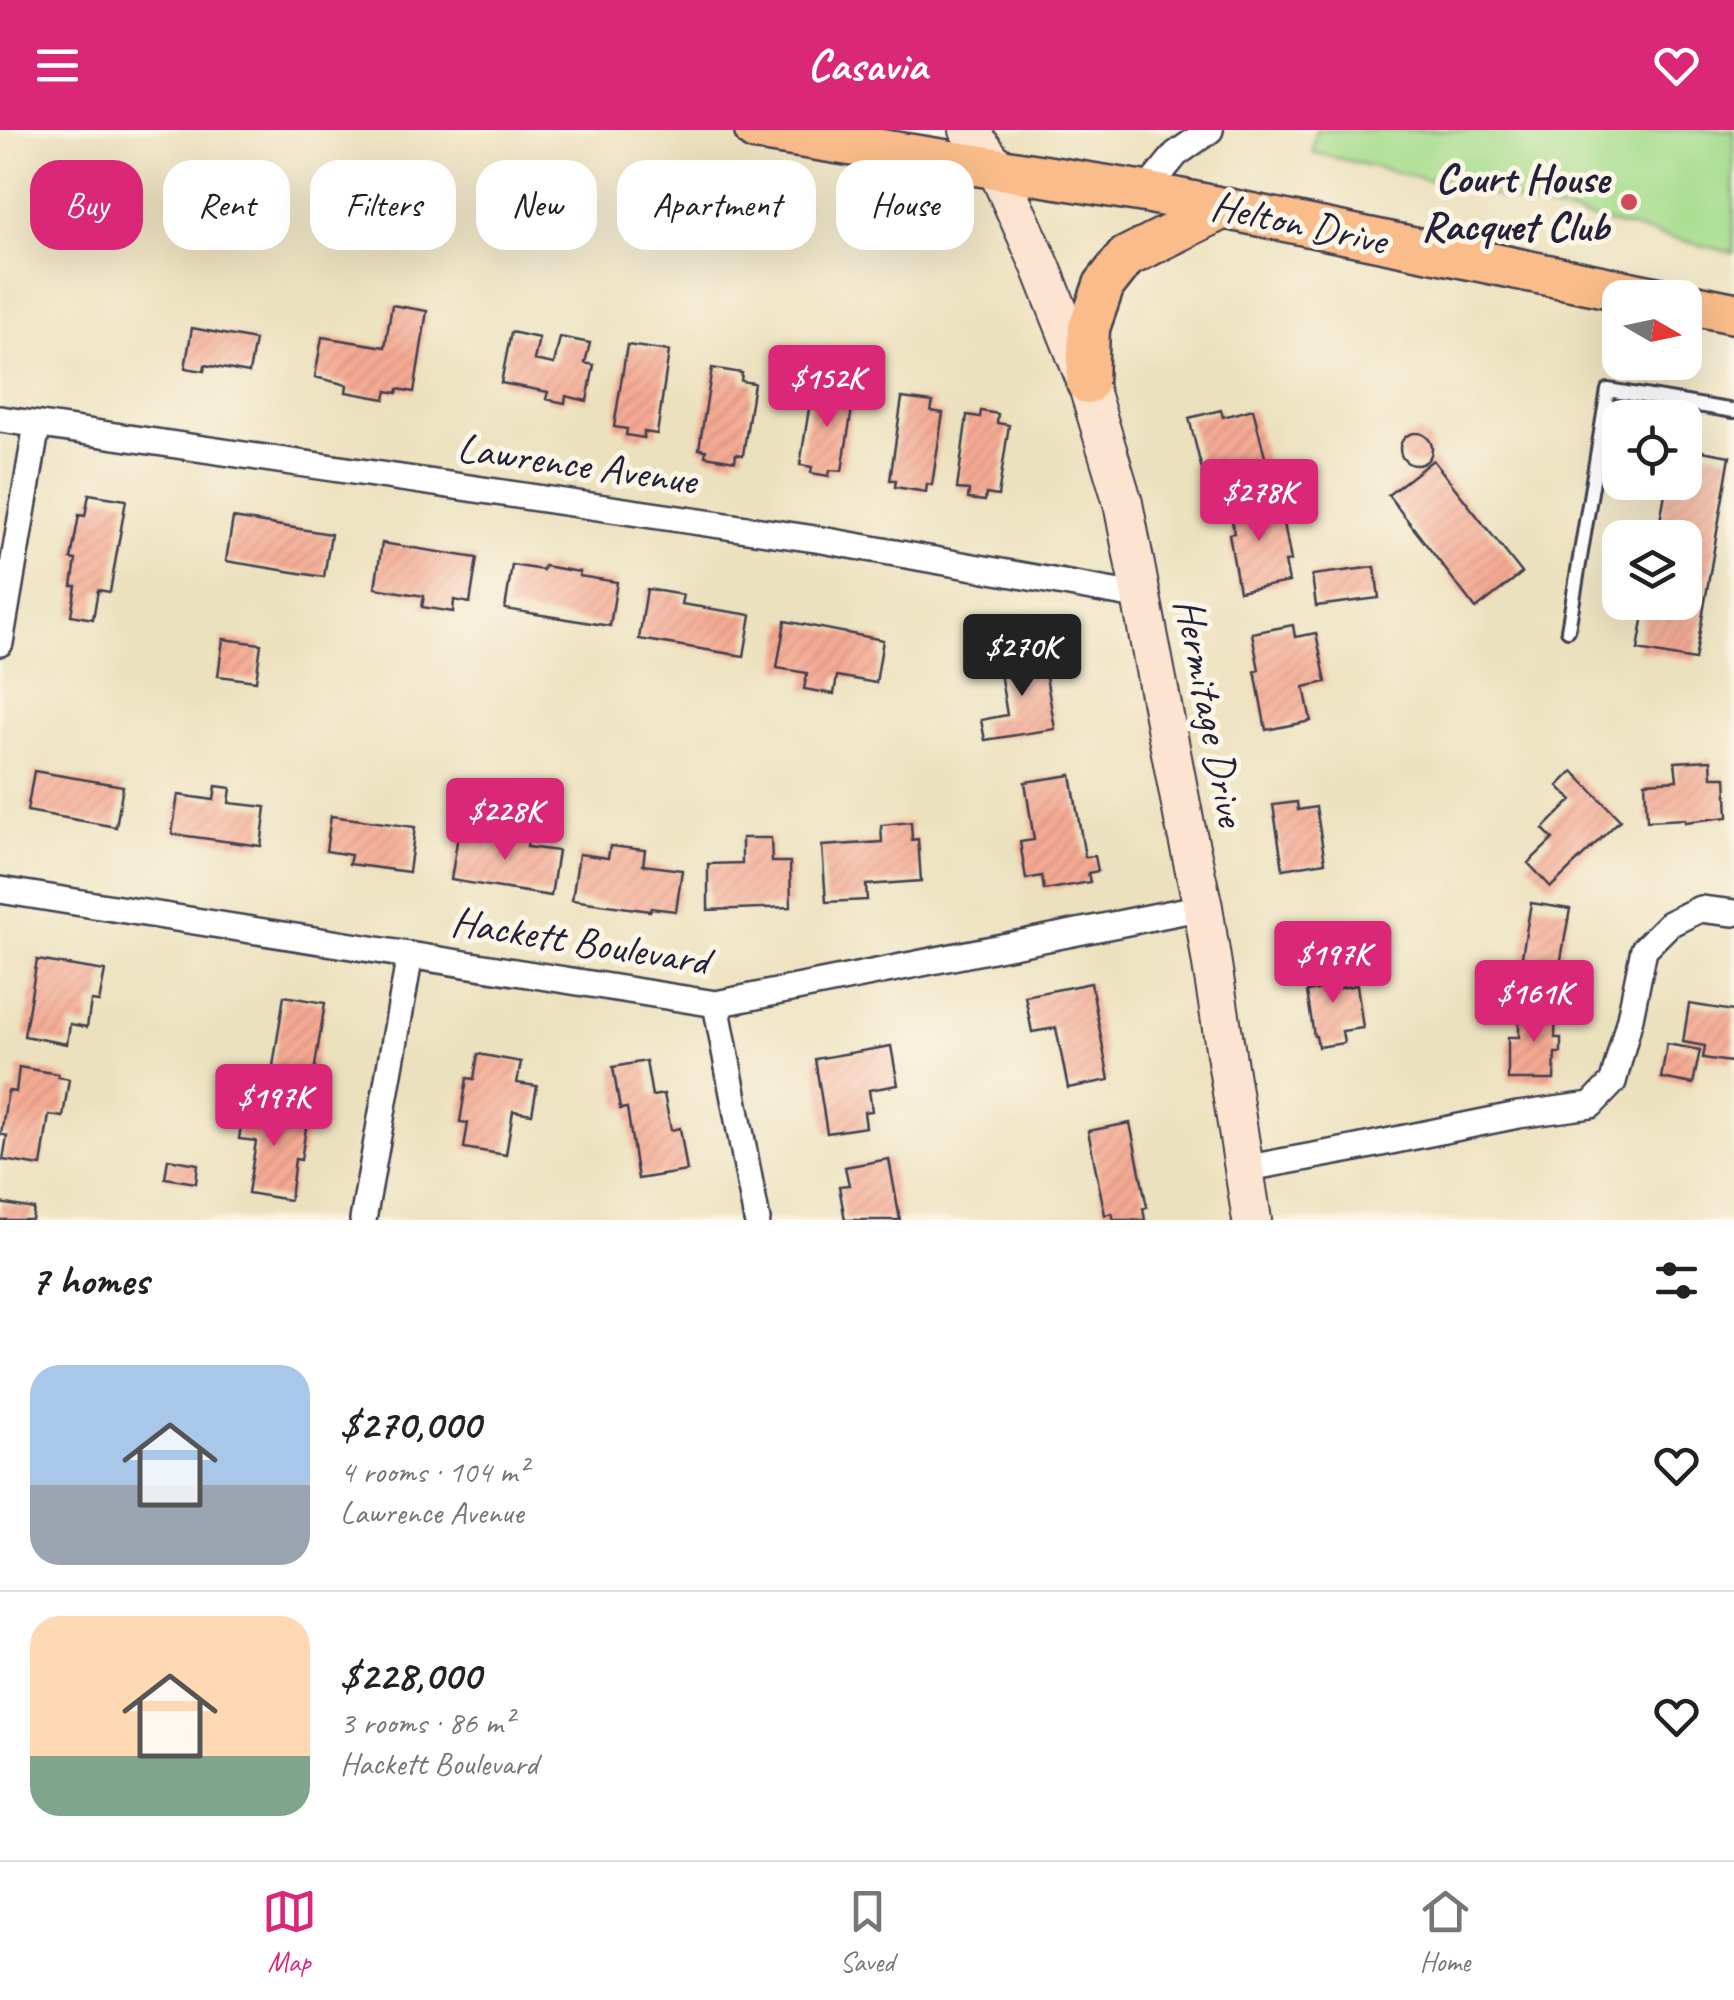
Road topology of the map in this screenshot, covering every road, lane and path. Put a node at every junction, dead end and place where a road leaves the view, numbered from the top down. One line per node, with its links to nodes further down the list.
1 (754, 130): 4 (main road, Helton Drive)
2 (969, 130): 4 (street, Hermitage Drive)
3 (1210, 130): 5 (street)
4 (996, 167): 5 (main road, Helton Drive); 10 (street, Hermitage Drive)
5 (1144, 192): 6 (main road, Helton Drive)
6 (1224, 208): 7 (main road, Helton Drive); 10 (main road)
7 (1602, 286)
8 (1702, 306): 9 (main road)
9 (1734, 313)
10 (1088, 383): 14 (street, Hermitage Drive)
11 (1734, 412): 15 (lane)
12 (0, 419): 13 (street, Lawrence Avenue)
13 (36, 426): 14 (street, Lawrence Avenue); 16 (street)
14 (1142, 597): 18 (street, Hermitage Drive)
15 (1568, 630)
16 (0, 642)
17 (0, 890): 20 (street, Hackett Boulevard)
18 (1203, 907): 21 (street, Hackett Boulevard); 22 (street, Hermitage Drive)
19 (1734, 913): 22 (street)
20 (410, 955): 21 (street, Hackett Boulevard); 23 (street)
21 (716, 1004): 24 (street)
22 (1243, 1168): 25 (street, Hermitage Drive)
23 (364, 1220)
24 (757, 1220)
25 (1252, 1220)

